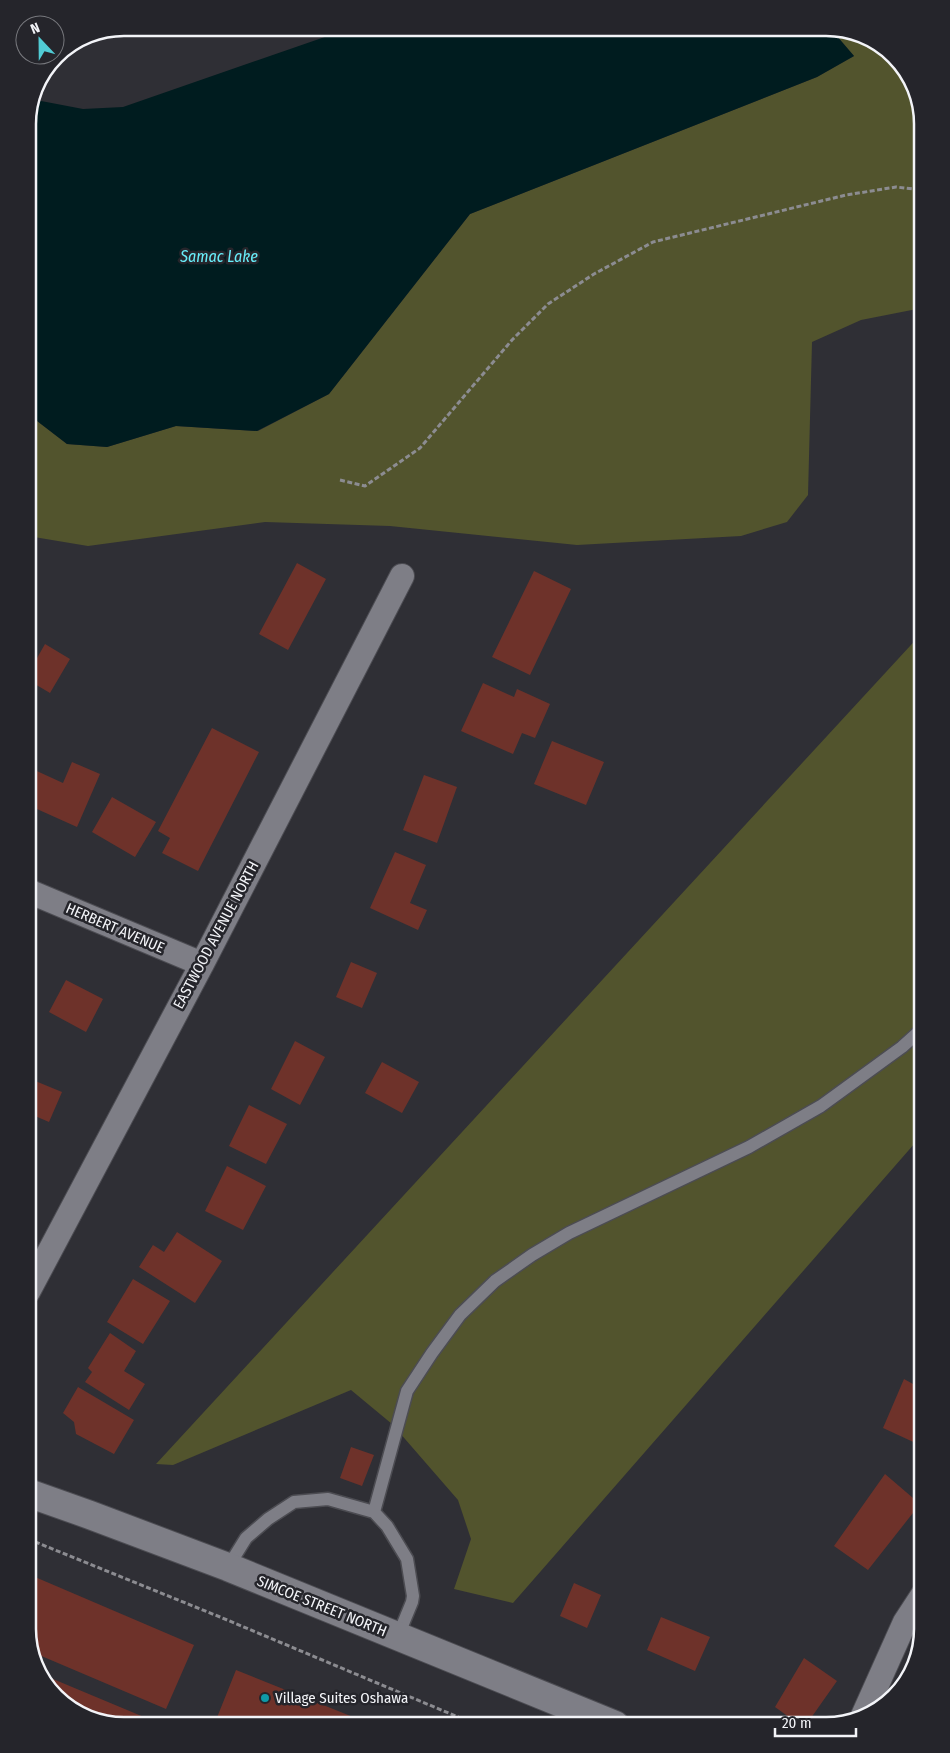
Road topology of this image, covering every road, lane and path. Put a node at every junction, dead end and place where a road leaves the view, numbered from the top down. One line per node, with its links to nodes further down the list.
1 (914, 189): 2 (path)
2 (340, 480)
3 (402, 576): 5 (street, EASTWOOD AVENUE NORTH)
4 (36, 894): 5 (street, HERBERT AVENUE)
5 (202, 964): 7 (street, EASTWOOD AVENUE NORTH)
6 (914, 1036): 9 (lane)
7 (36, 1277)
8 (36, 1496): 11 (main road, SIMCOE STREET NORTH)
9 (374, 1512): 11 (lane); 13 (lane)
10 (36, 1542): 15 (path)
11 (228, 1567): 13 (main road, SIMCOE STREET NORTH)
12 (914, 1608): 14 (street)
13 (398, 1636): 16 (main road, SIMCOE STREET NORTH)
14 (867, 1707)
15 (458, 1717)
16 (592, 1717)

